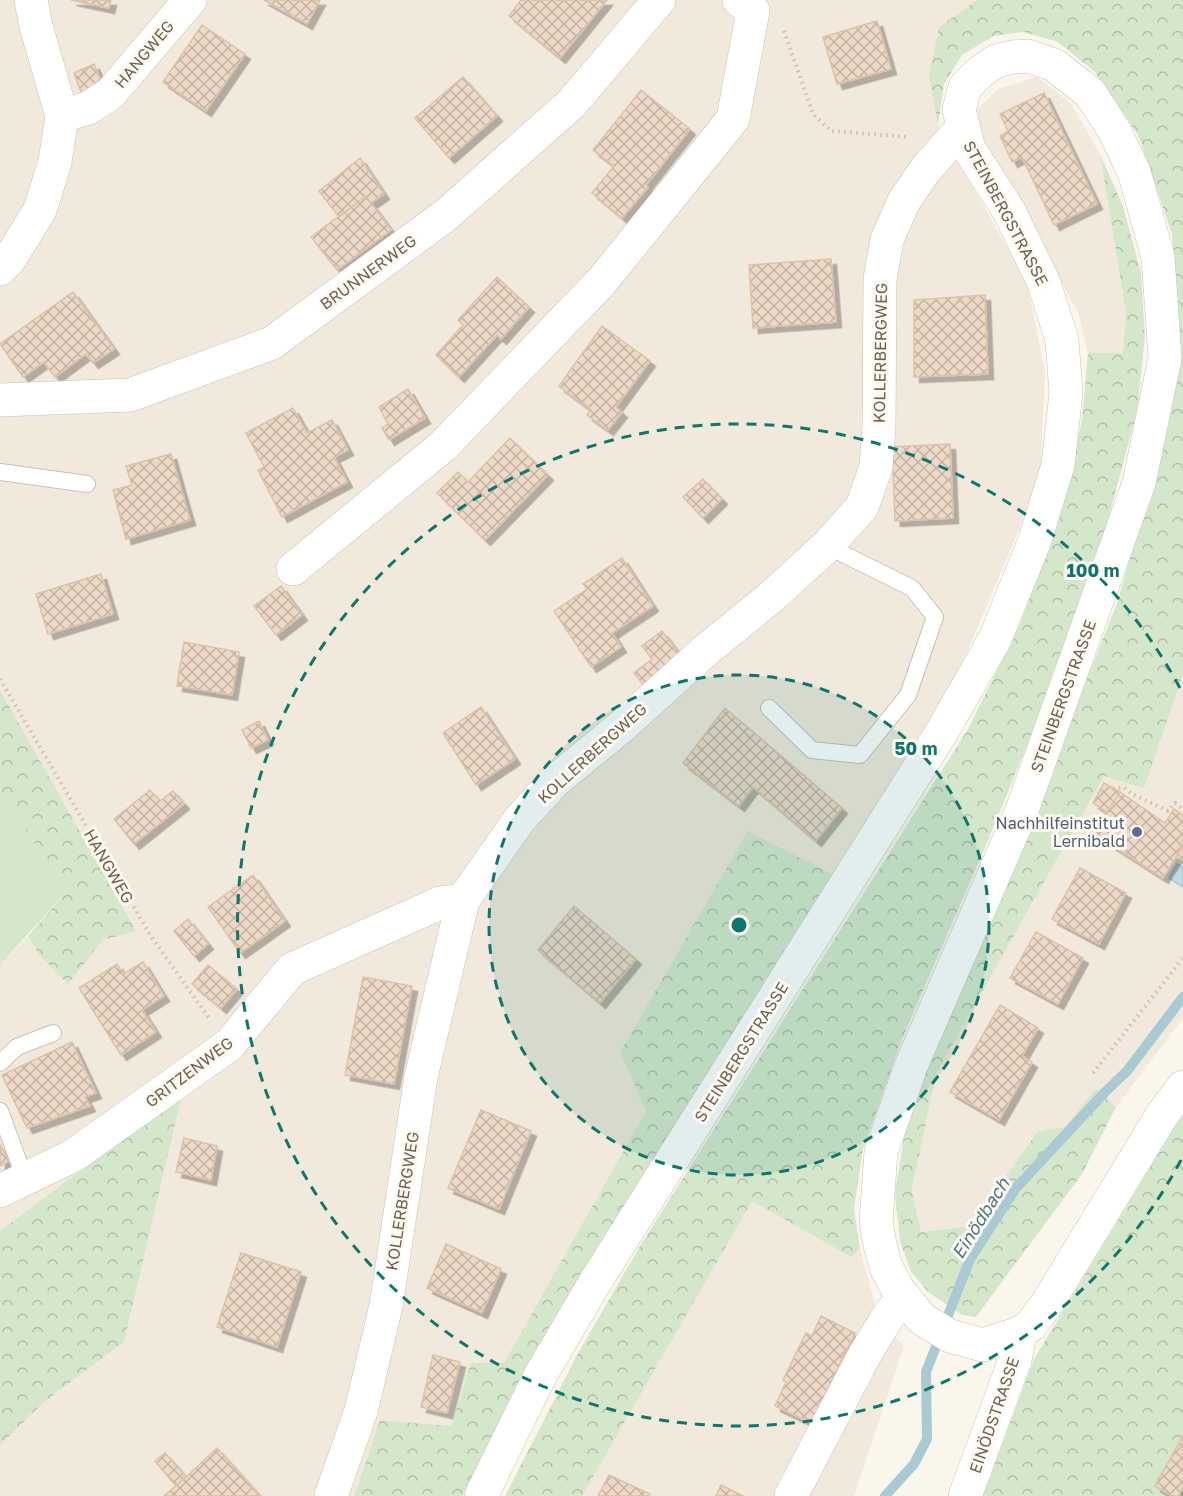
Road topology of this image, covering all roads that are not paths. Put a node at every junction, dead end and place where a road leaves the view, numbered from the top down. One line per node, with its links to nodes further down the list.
1 (31, 0): 5 (street)
2 (190, 0): 5 (street, HANGWEG)
3 (659, 0): 8 (street, BRUNNERWEG)
4 (746, 5): 12 (street)
5 (62, 116): 7 (street)
6 (954, 137): 11 (street, KOLLERBERGWEG); 20 (street, STEINBERGSTRASSE); 23 (street, STEINBERGSTRASSE)
7 (0, 269)
8 (0, 400)
9 (0, 472): 10 (lane)
10 (87, 484)
11 (827, 546): 13 (lane); 14 (street, KOLLERBERGWEG)
12 (293, 569)
13 (769, 708)
14 (463, 900): 19 (street, GRITZENWEG); 22 (street, KOLLERBERGWEG)
15 (53, 1033): 16 (lane)
16 (0, 1063)
17 (1183, 1087): 21 (street, STEINBERGSTRASSE)
18 (0, 1111): 19 (lane)
19 (13, 1185)
20 (914, 1308): 21 (street, STEINBERGSTRASSE); 24 (street)
21 (1020, 1333): 25 (street, EINÖDSTRASSE)
22 (331, 1496)
23 (481, 1496)
24 (791, 1496)
25 (965, 1496)

